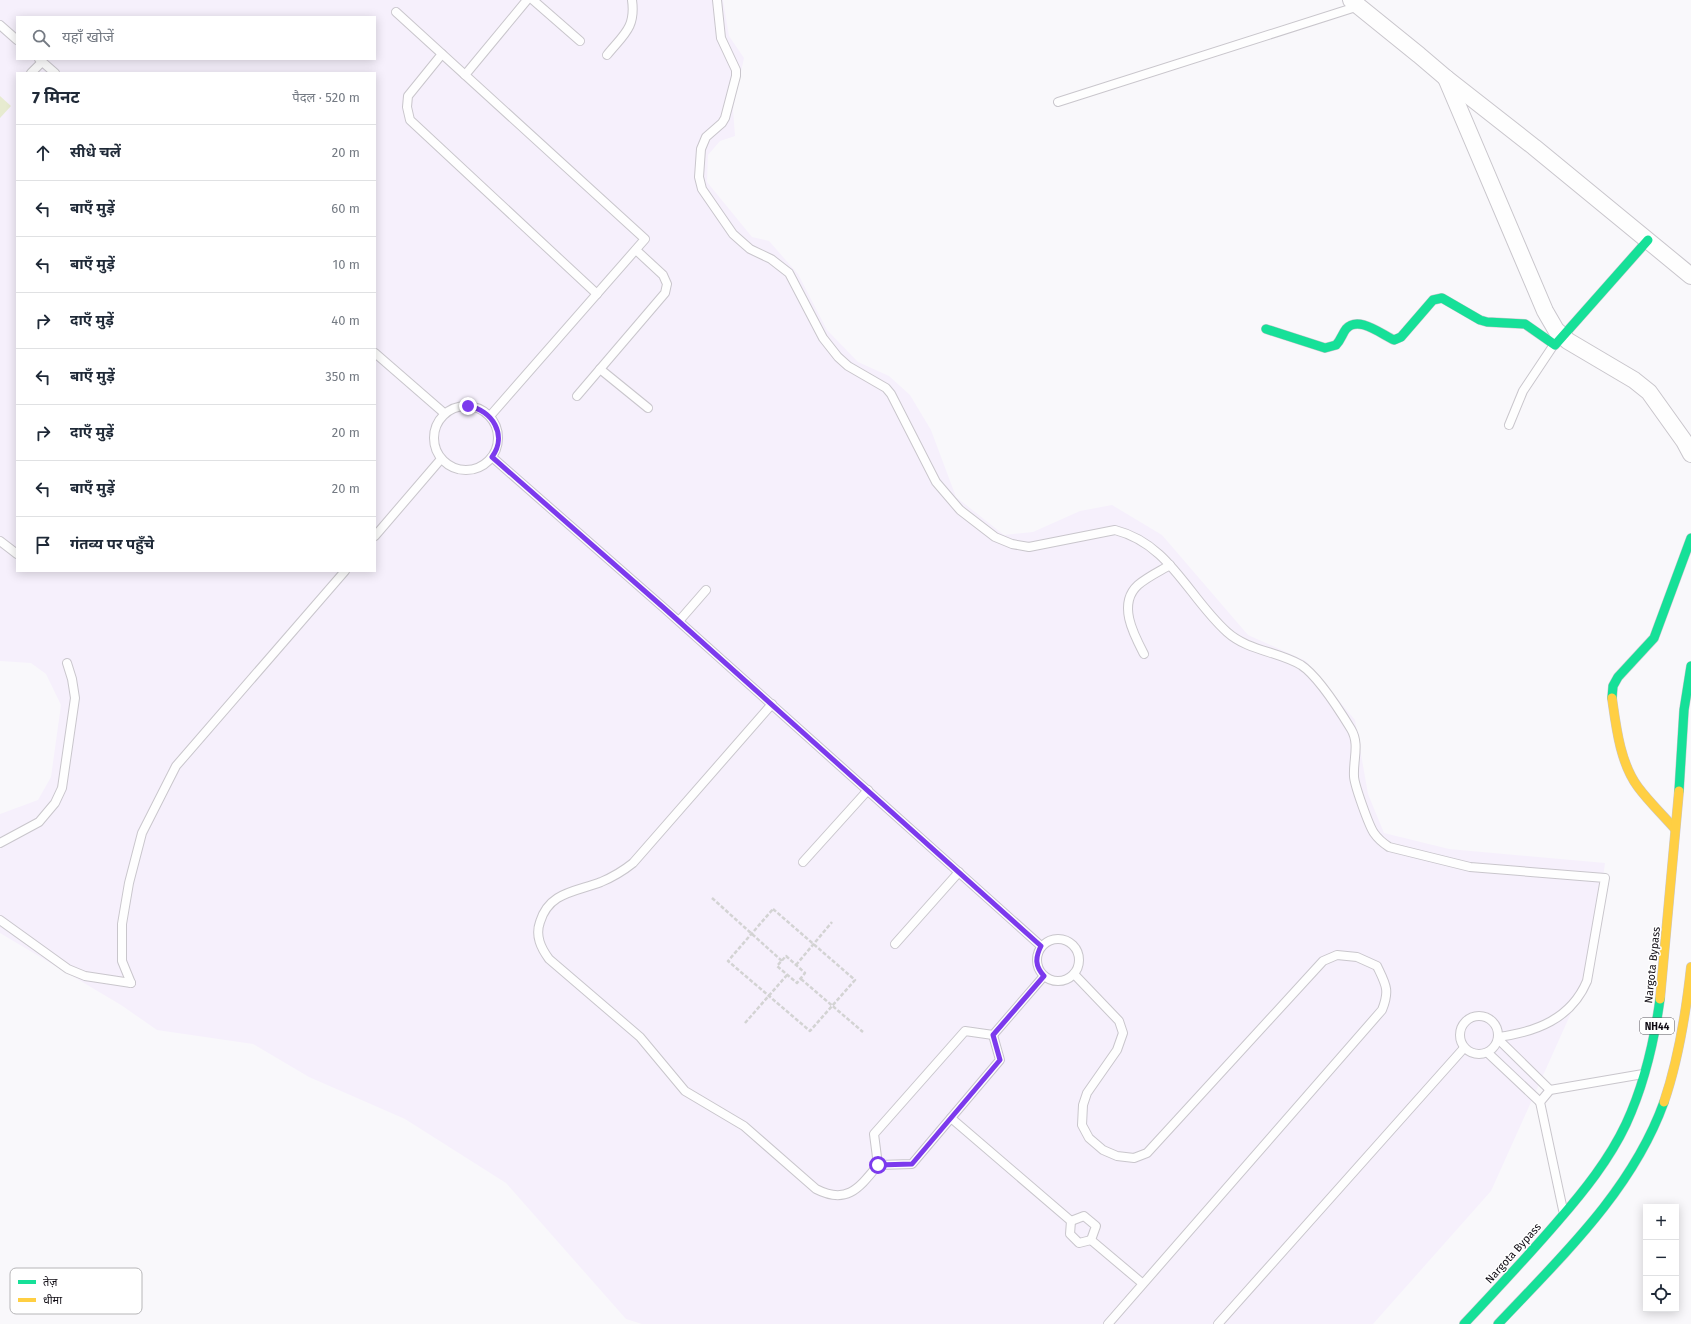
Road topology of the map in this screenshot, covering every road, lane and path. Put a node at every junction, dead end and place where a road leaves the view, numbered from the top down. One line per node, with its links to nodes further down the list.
1 (527, 0): 15 (lane)
2 (533, 0): 9 (lane)
3 (632, 0): 11 (lane)
4 (717, 0): 38 (lane)
5 (1355, 3): 16 (street); 17 (lane)
6 (396, 12): 10 (lane)
7 (0, 25): 8 (lane)
8 (16, 39)
9 (580, 41)
10 (442, 54): 15 (lane); 21 (lane)
11 (607, 55)
12 (41, 60): 13 (lane); 14 (lane)
13 (32, 72)
14 (54, 72)
15 (465, 75): 19 (lane)
16 (1446, 78): 18 (street); 23 (street)
17 (1058, 102)
18 (1648, 240): 20 (street); 23 (main road)
19 (636, 250): 21 (lane); 25 (lane)
20 (1691, 276)
21 (597, 294): 29 (lane)
22 (1266, 329): 23 (main road)
23 (1558, 341): 30 (lane); 31 (street)
24 (376, 354): 28 (lane)
25 (600, 369): 26 (lane); 27 (lane)
26 (577, 396)
27 (648, 408)
28 (444, 413): 29 (lane); 33 (lane)
29 (490, 416): 32 (lane)
30 (1509, 425)
31 (1691, 454)
32 (492, 457): 33 (lane); 41 (lane)
33 (442, 459): 34 (lane)
34 (376, 535)
35 (1691, 538): 47 (main road)
36 (0, 541): 37 (lane)
37 (16, 553)
38 (1170, 565): 42 (lane); 70 (lane)
39 (344, 572): 52 (lane)
40 (706, 590): 41 (lane)
41 (679, 621): 45 (lane)
42 (1144, 654)
43 (67, 663): 48 (lane)
44 (1691, 666): 47 (main road, Nargota Bypass / NH44)
45 (772, 704): 46 (lane); 77 (lane)
46 (868, 790): 49 (lane); 50 (lane)
47 (1675, 829): 73 (main road, Nargota Bypass / NH44)
48 (0, 843)
49 (803, 862)
50 (959, 872): 56 (lane); 57 (lane)
51 (712, 898): 54 (path)
52 (0, 920)
53 (832, 922): 55 (path)
54 (752, 934): 55 (path); 58 (path); 65 (path)
55 (814, 944): 59 (path); 66 (path)
56 (895, 944)
57 (1041, 946): 61 (lane); 63 (lane)
58 (782, 961): 59 (path); 62 (path)
59 (796, 965): 64 (path)
60 (1691, 967): 85 (main road, NH44)
61 (1074, 974): 63 (lane); 81 (lane)
62 (787, 975): 64 (path); 65 (path)
63 (1044, 976): 69 (lane)
64 (801, 979): 66 (path)
65 (769, 995): 66 (path); 67 (path)
66 (832, 1006): 68 (path)
67 (745, 1022)
68 (863, 1032)
69 (993, 1035): 76 (lane); 77 (lane)
70 (1498, 1038): 71 (lane); 72 (lane); 74 (lane)
71 (1464, 1048): 72 (lane); 83 (lane)
72 (1488, 1053): 75 (lane)
73 (1646, 1073): 74 (lane); 78 (main road, Nargota Bypass / NH44)
74 (1550, 1090): 75 (lane)
75 (1540, 1102): 78 (lane)
76 (951, 1118): 77 (lane); 79 (lane)
77 (878, 1165)
78 (1564, 1214): 84 (main road, Nargota Bypass / NH44)
79 (1071, 1221): 80 (lane); 80 (lane)
80 (1091, 1240): 81 (lane)
81 (1142, 1283): 82 (lane)
82 (1108, 1324)
83 (1218, 1324)
84 (1464, 1324)
85 (1498, 1324)

